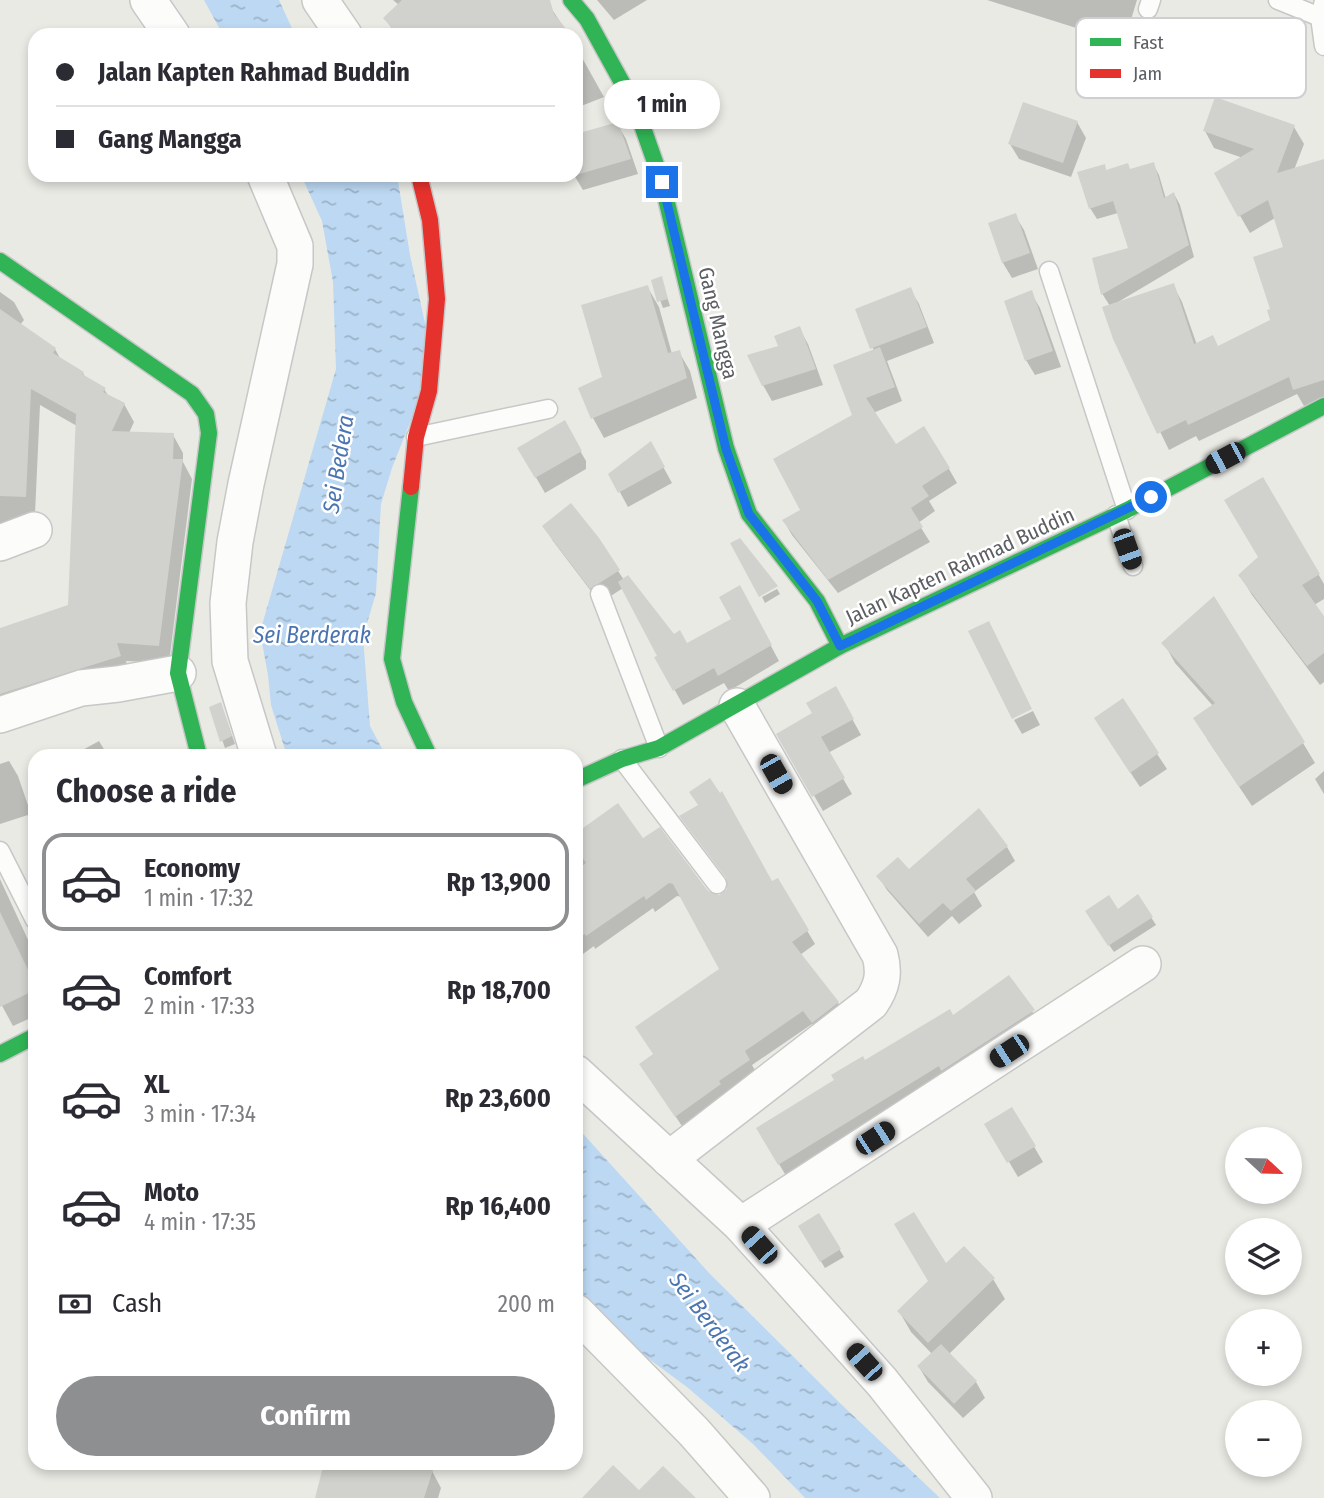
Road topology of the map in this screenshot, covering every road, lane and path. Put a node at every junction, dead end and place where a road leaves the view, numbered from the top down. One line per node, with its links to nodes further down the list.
1 (148, 0): 6 (street)
2 (320, 0): 7 (street)
3 (571, 0): 21 (street, Gang Mangga)
4 (1278, 0): 5 (lane)
5 (1322, 9): 8 (lane)
6 (167, 28)
7 (339, 28)
8 (1324, 46)
9 (268, 182): 27 (street)
10 (421, 182): 15 (street)
11 (0, 261): 22 (street)
12 (1049, 271): 16 (lane)
13 (1324, 406): 16 (street, Jalan Kapten Rahmad Buddin)
14 (548, 410): 15 (lane)
15 (416, 437): 28 (street)
16 (1121, 513): 19 (lane); 21 (street, Jalan Kapten Rahmad Buddin)
17 (34, 530): 18 (street)
18 (0, 542)
19 (1133, 566)
20 (600, 594): 25 (lane)
21 (840, 646): 23 (street, Jalan Kapten Rahmad Buddin)
22 (178, 673): 24 (street); 26 (street)
23 (737, 706): 25 (street, Jalan Kapten Rahmad Buddin); 38 (street)
24 (0, 715)
25 (659, 748): 29 (street, Jalan Kapten Rahmad Buddin)
26 (197, 749)
27 (257, 749)
28 (426, 749)
29 (622, 759): 30 (street, Jalan Kapten Rahmad Buddin); 32 (lane)
30 (583, 777)
31 (0, 851): 33 (lane)
32 (717, 884)
33 (28, 906)
34 (1143, 964): 39 (street)
35 (28, 1040): 36 (street)
36 (0, 1054)
37 (583, 1079): 38 (street)
38 (669, 1159): 39 (street)
39 (741, 1225): 42 (street)
40 (583, 1319): 41 (street)
41 (752, 1498)
42 (974, 1498)

